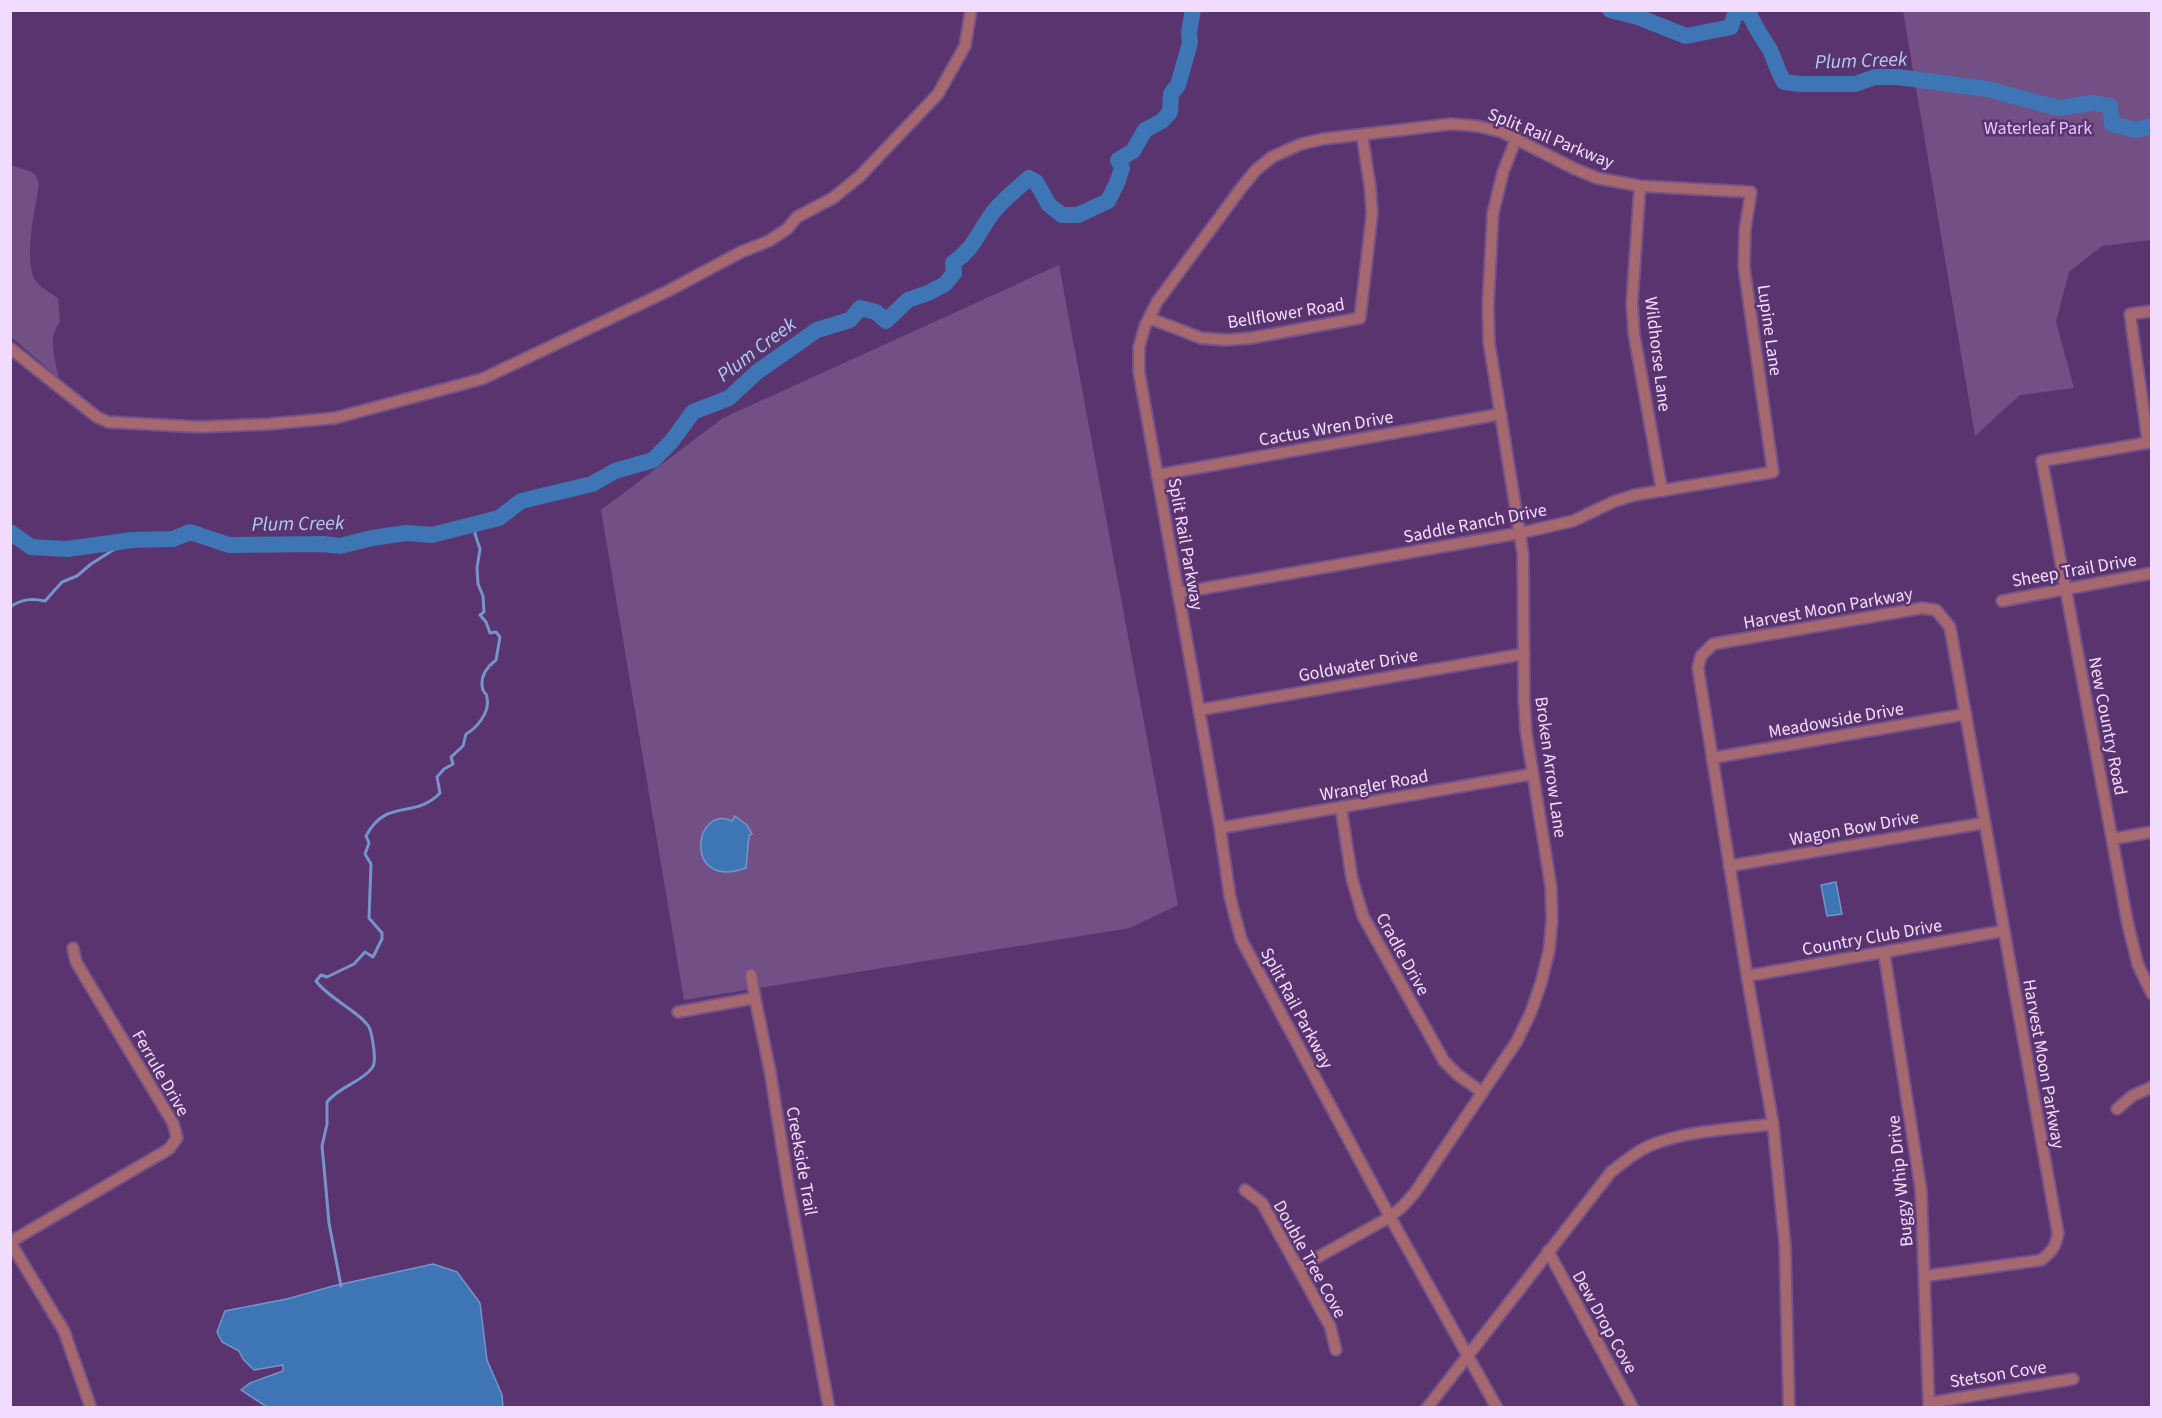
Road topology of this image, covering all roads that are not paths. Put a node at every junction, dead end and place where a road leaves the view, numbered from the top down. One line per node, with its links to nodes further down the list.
1 (971, 10): 8 (street)
2 (1362, 135): 3 (street, Split Rail Parkway); 7 (street, Split Rail Parkway); 7 (street, Bellflower Road)
3 (1516, 139): 4 (street, Split Rail Parkway); 9 (street, Broken Arrow Lane)
4 (1640, 186): 5 (street, Split Rail Parkway); 13 (street, Wildhorse Lane)
5 (1751, 192): 11 (street, Lupine Lane)
6 (2151, 311): 10 (street)
7 (1149, 318): 12 (street, Split Rail Parkway)
8 (10, 348)
9 (1501, 414): 12 (street, Cactus Wren Drive); 14 (street, Broken Arrow Lane)
10 (2150, 442): 16 (street, New Country Road)
11 (1773, 472): 13 (street, Saddle Ranch Drive)
12 (1157, 475): 17 (street, Split Rail Parkway)
13 (1662, 491): 14 (street, Saddle Ranch Drive)
14 (1520, 533): 17 (street, Saddle Ranch Drive); 19 (street, Broken Arrow Lane)
15 (2151, 573): 16 (street, Sheep Trail Drive)
16 (2066, 589): 18 (street, Sheep Trail Drive); 28 (street, New Country Road)
17 (1178, 593): 20 (street, Split Rail Parkway)
18 (2002, 601)
19 (1524, 654): 20 (street, Goldwater Drive); 23 (street, Broken Arrow Lane)
20 (1199, 710): 26 (street, Split Rail Parkway)
21 (1965, 714): 22 (street, Meadowside Drive); 22 (street, Harvest Moon Parkway); 25 (street, Harvest Moon Parkway)
22 (1712, 758): 29 (street, Harvest Moon Parkway)
23 (1533, 774): 24 (street, Wrangler Road); 39 (street, Broken Arrow Lane)
24 (1341, 808): 26 (street, Wrangler Road); 39 (street, Cradle Drive)
25 (1984, 823): 29 (street, Wagon Bow Drive); 30 (street, Harvest Moon Parkway)
26 (1220, 828): 43 (street, Split Rail Parkway)
27 (2151, 832): 28 (street)
28 (2112, 839): 35 (street, New Country Road)
29 (1729, 866): 34 (street, Harvest Moon Parkway)
30 (2004, 931): 32 (street, Country Club Drive); 47 (street, Harvest Moon Parkway)
31 (73, 948): 44 (street, Ferrule Drive)
32 (1884, 952): 34 (street, Country Club Drive); 47 (street, Buggy Whip Drive)
33 (751, 975): 36 (street, Creekside Trail)
34 (1747, 976): 41 (street, Harvest Moon Parkway)
35 (2151, 994)
36 (754, 998): 37 (street); 53 (street, Creekside Trail)
37 (678, 1012)
38 (2151, 1087): 40 (street)
39 (1482, 1092): 43 (street, Broken Arrow Lane)
40 (2117, 1109)
41 (1773, 1124): 45 (street); 57 (street, Harvest Moon Parkway)
42 (1245, 1190): 46 (street, Double Tree Cove)
43 (1390, 1216): 46 (street, Broken Arrow Lane); 49 (street, Split Rail Parkway)
44 (11, 1242): 52 (street)
45 (1548, 1251): 49 (street); 56 (street, Dew Drop Cove)
46 (1298, 1268): 48 (street, Double Tree Cove)
47 (1926, 1276): 51 (street, Buggy Whip Drive)
48 (1336, 1350)
49 (1468, 1355): 54 (street); 55 (street, Split Rail Parkway)
50 (2073, 1379): 51 (street, Stetson Cove)
51 (1929, 1405)
52 (91, 1407)
53 (829, 1407)
54 (1427, 1407)
55 (1497, 1407)
56 (1633, 1407)
57 (1789, 1407)

